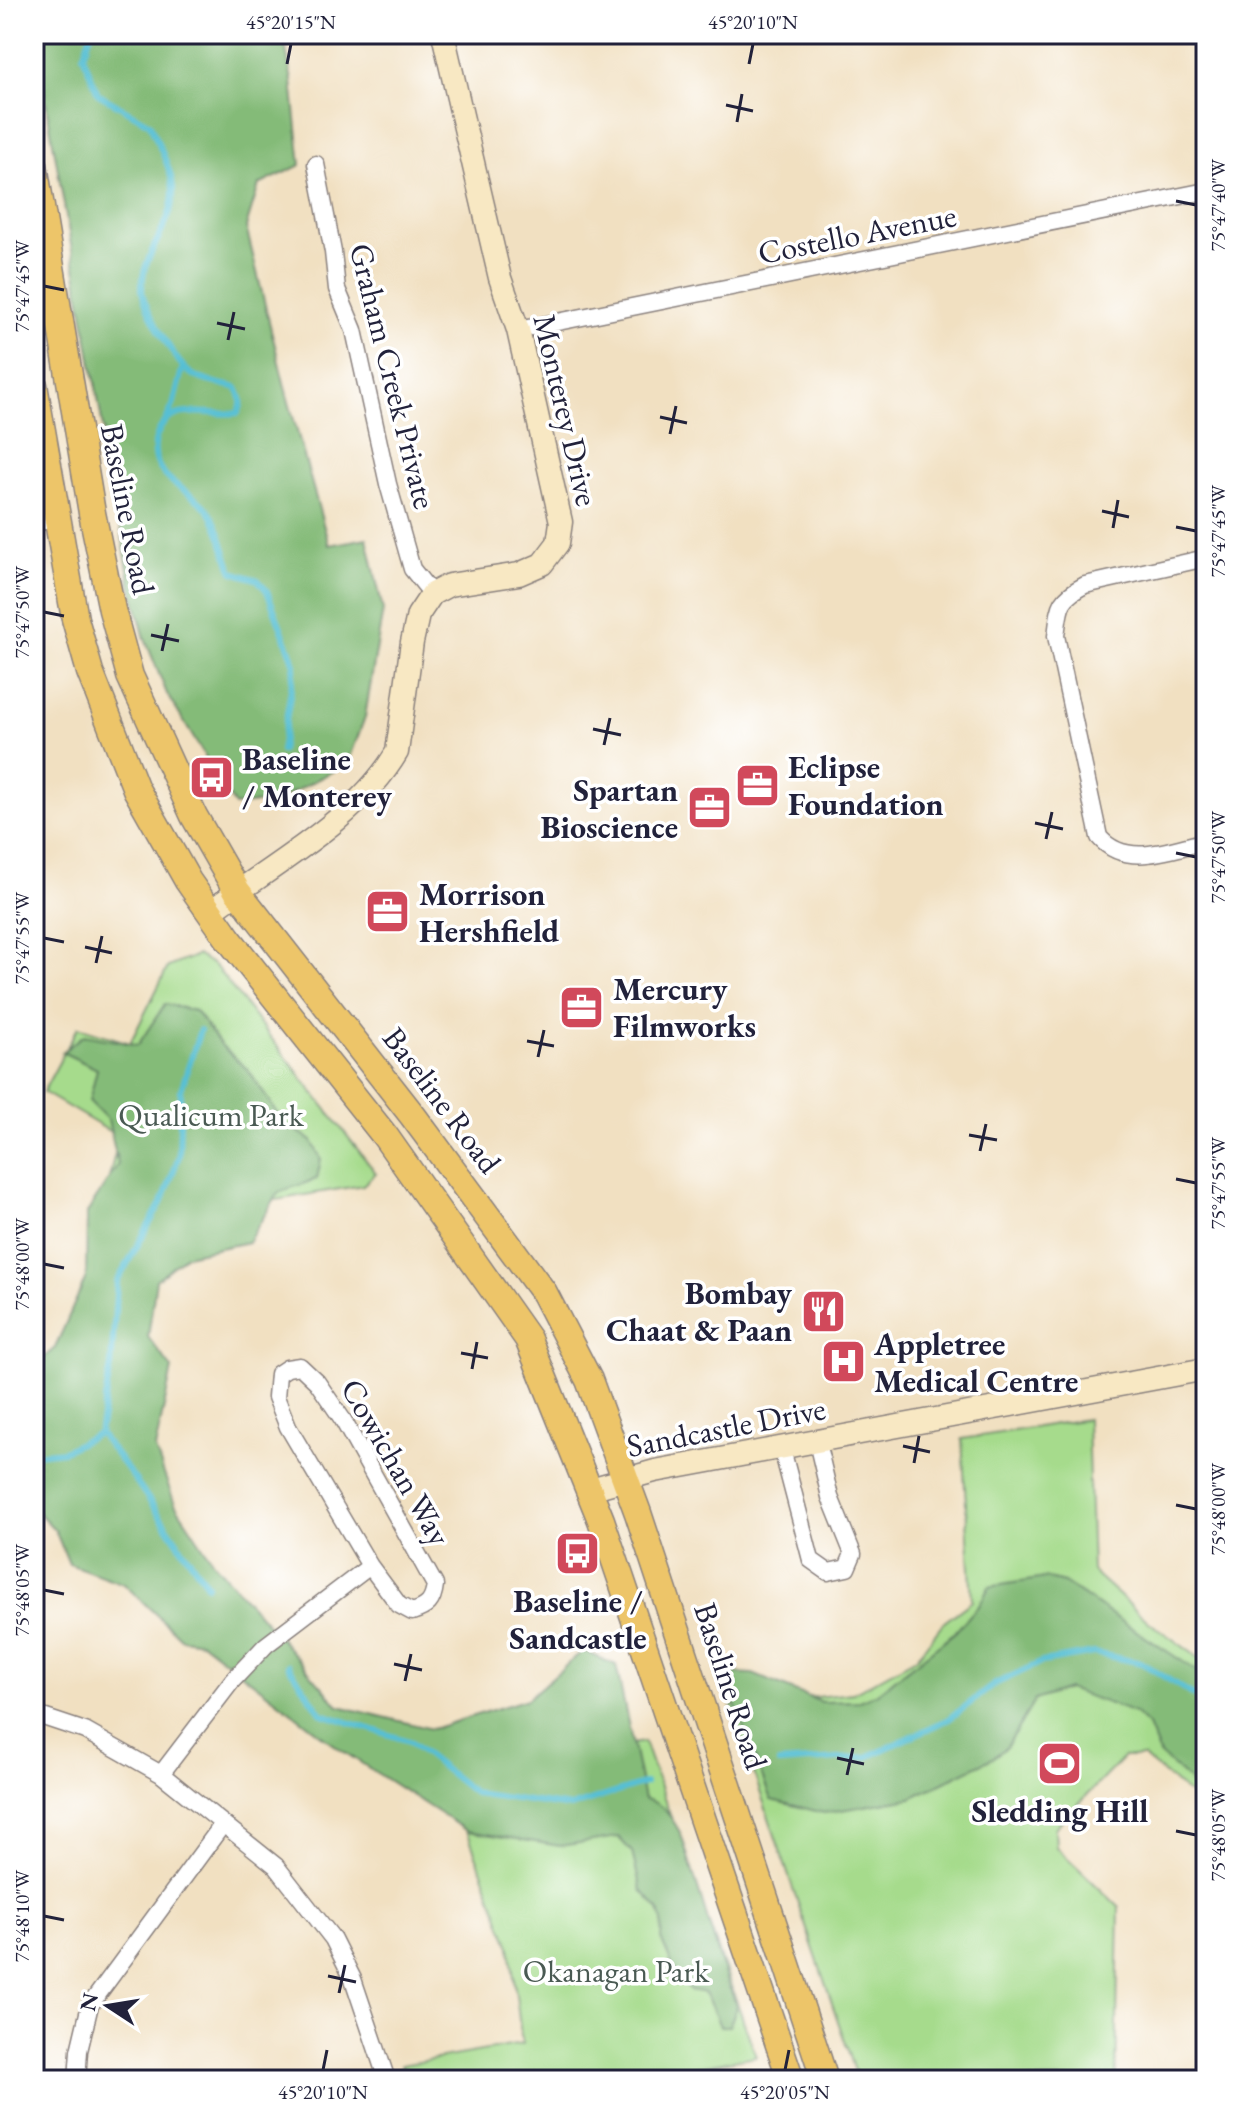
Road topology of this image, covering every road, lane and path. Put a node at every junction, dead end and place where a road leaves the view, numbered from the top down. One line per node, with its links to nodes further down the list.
1 (443, 34): 5 (street, Monterey Drive)
2 (316, 164): 9 (street, Graham Creek Private)
3 (34, 165): 11 (main road, Baseline Road)
4 (1206, 191): 5 (street, Costello Avenue)
5 (518, 330): 9 (street, Monterey Drive)
6 (34, 385): 7 (main road)
7 (45, 521): 12 (main road)
8 (1206, 558): 10 (street)
9 (432, 594): 11 (street)
10 (1206, 841)
11 (237, 891): 12 (street); 16 (main road, Baseline Road)
12 (211, 911): 17 (main road)
13 (1206, 1369): 14 (street, Sandcastle Drive)
14 (817, 1442): 15 (street, Sandcastle Drive); 15 (street)
15 (782, 1449): 16 (street, Sandcastle Drive)
16 (626, 1479): 17 (street, Sandcastle Drive); 25 (main road, Baseline Road)
17 (590, 1489): 24 (main road)
18 (370, 1566): 18 (street, Cowichan Way); 20 (street)
19 (34, 1714): 20 (street)
20 (161, 1774): 21 (street)
21 (223, 1824): 22 (street); 23 (street)
22 (77, 2080)
23 (387, 2080)
24 (791, 2080)
25 (825, 2080)

